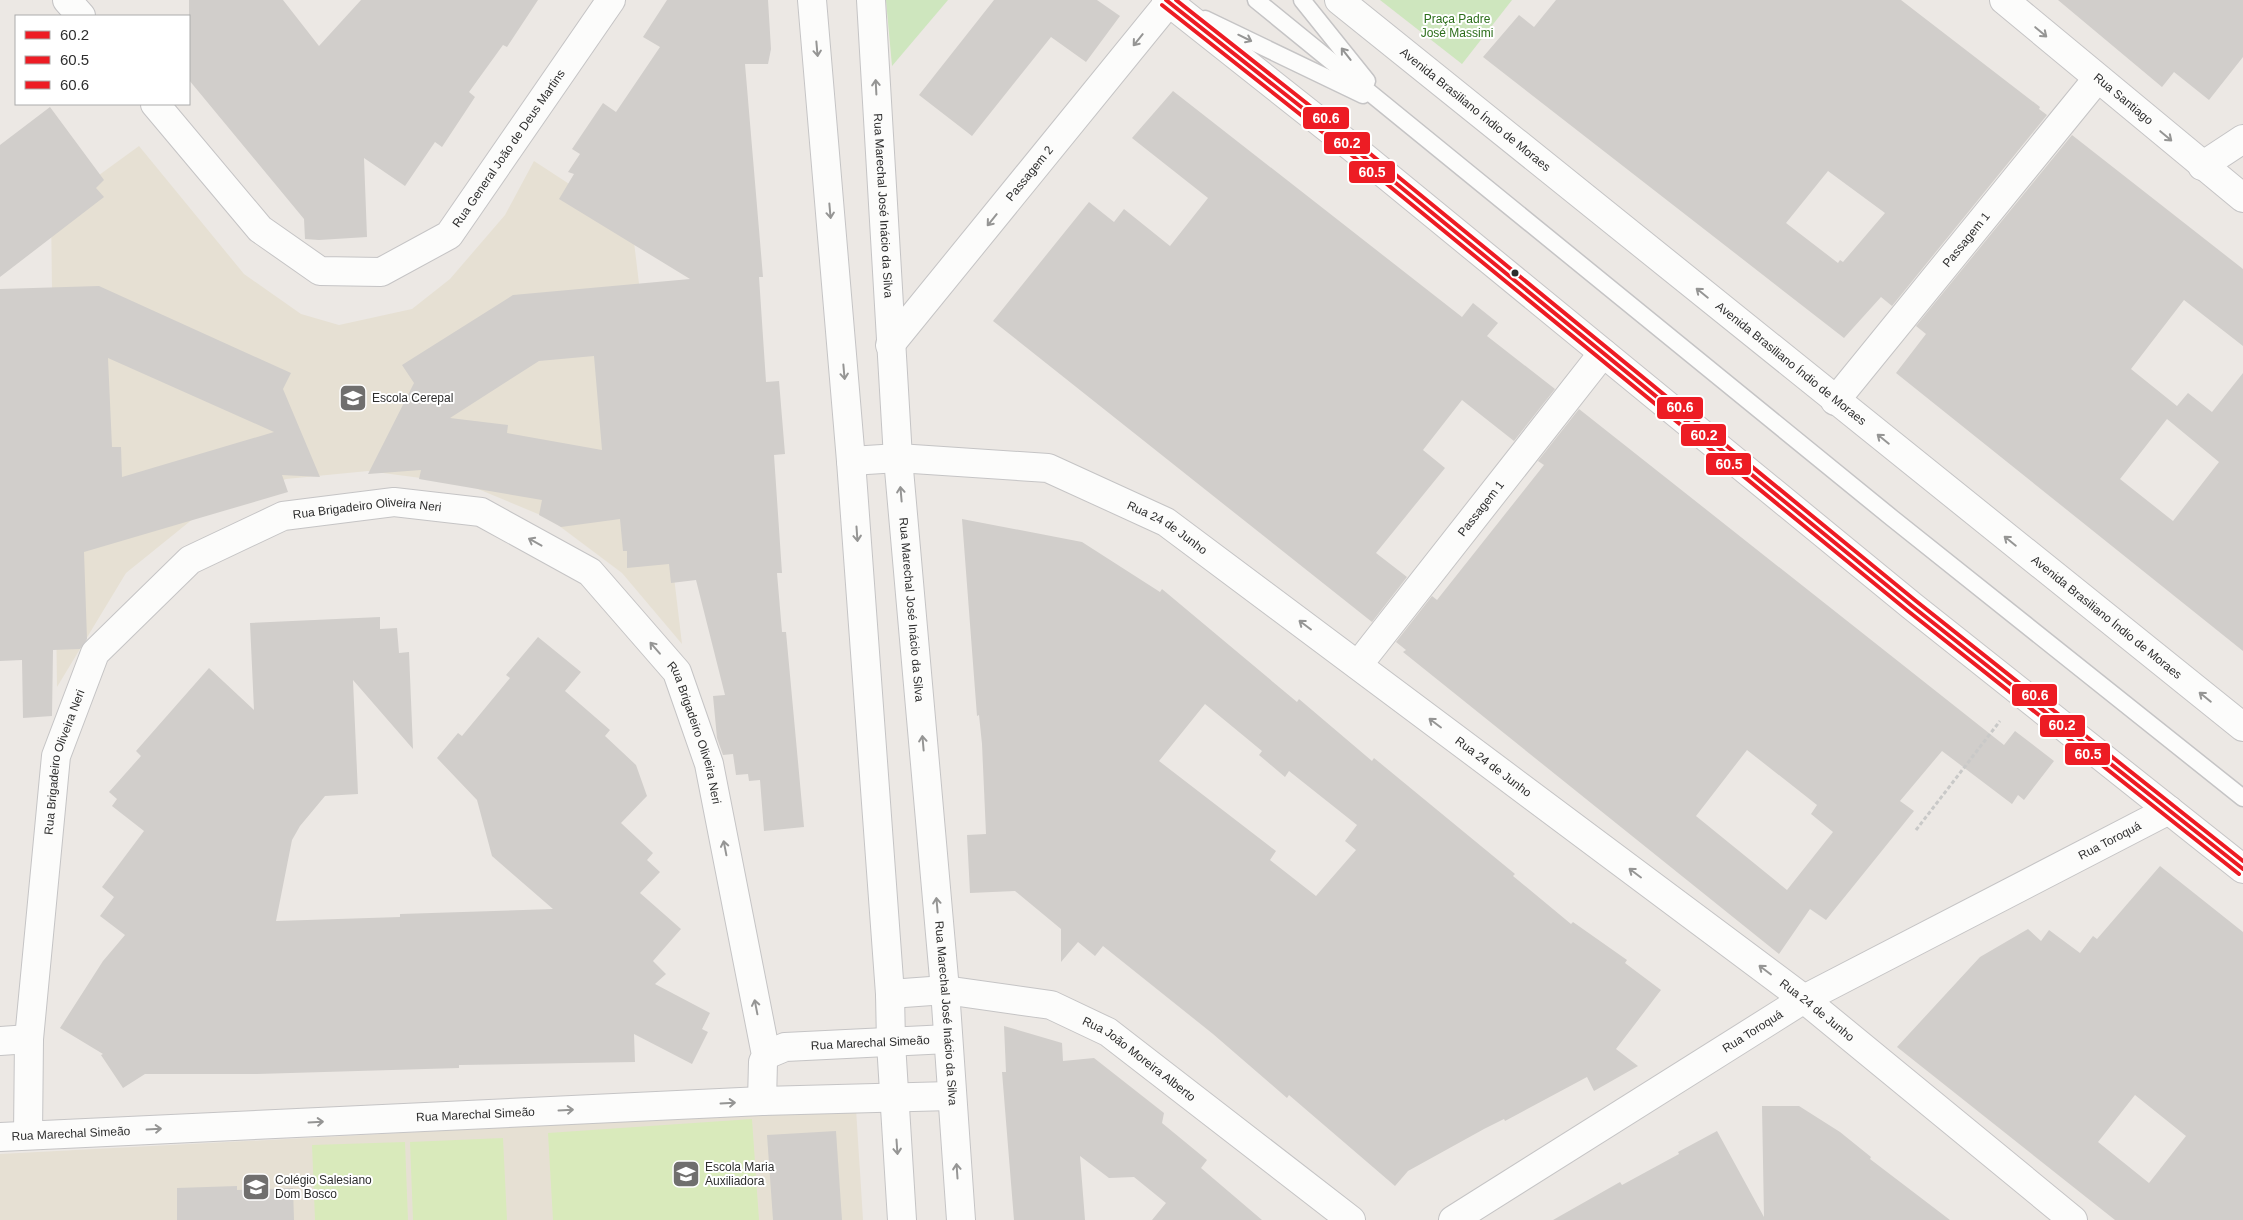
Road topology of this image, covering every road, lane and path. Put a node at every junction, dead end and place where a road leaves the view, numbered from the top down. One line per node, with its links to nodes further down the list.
1 (67, 0): 10 (street)
2 (611, 0): 12 (street, Rua General João de Deus Martins)
3 (812, 0): 21 (street, one-way to 21)
4 (871, 0): 17 (street, Rua Marechal José Inácio da Silva, one-way to 4)
5 (1256, 0): 13 (lane)
6 (1302, 0): 13 (lane, one-way to 6)
7 (1339, 0): 19 (street, Avenida Brasiliano Índio de Moraes, one-way to 7)
8 (2004, 0): 11 (street, Rua Santiago, one-way to 11)
9 (1168, 1): 13 (lane, one-way to 13); 17 (street, Passagem 2, one-way to 17); 18 (street)
10 (80, 15)
11 (2097, 79): 15 (street, Rua Santiago, one-way to 15); 19 (street, Passagem 1)
12 (155, 105)
13 (1387, 106): 25 (lane)
14 (2243, 139): 15 (street)
15 (2202, 166): 16 (street, Rua Santiago)
16 (2243, 198)
17 (890, 346): 20 (street, Rua Marechal José Inácio da Silva)
18 (1603, 353): 22 (street, Passagem 1); 23 (street)
19 (1835, 401): 24 (street, Avenida Brasiliano Índio de Moraes, one-way to 19)
20 (898, 458): 21 (street, Rua 24 de Junho); 22 (street, Rua 24 de Junho, one-way to 20); 29 (street, Rua Marechal José Inácio da Silva, one-way to 20)
21 (851, 462): 30 (street, one-way to 30)
22 (1358, 665): 31 (street, Rua 24 de Junho, one-way to 22)
23 (2022, 693): 26 (street); 27 (path)
24 (2243, 727)
25 (2243, 798)
26 (2169, 810): 28 (street); 31 (street, Rua Toroquá)
27 (1916, 830)
28 (2243, 869)
29 (945, 990): 30 (street, Rua João Moreira Alberto); 33 (street, Rua Marechal José Inácio da Silva); 44 (street, Rua João Moreira Alberto)
30 (890, 994): 35 (street)
31 (1804, 1000): 45 (street, Rua Toroquá); 46 (street, Rua 24 de Junho)
32 (29, 1039): 34 (street); 36 (street, Rua Brigadeiro Oliveira Neri, one-way to 32); 40 (street, Rua Brigadeiro Oliveira Neri)
33 (948, 1039): 35 (street, Rua Marechal Simeão); 37 (street, Rua Marechal José Inácio da Silva)
34 (0, 1041)
35 (891, 1043): 36 (street, Rua Marechal Simeão); 38 (street)
36 (766, 1055): 39 (street, Rua Brigadeiro Oliveira Neri)
37 (951, 1096): 38 (street, Rua Marechal Simeão); 43 (street, Rua Marechal José Inácio da Silva, one-way to 37)
38 (894, 1098): 39 (street, Rua Marechal Simeão); 42 (street, one-way to 42)
39 (762, 1101): 40 (street, Rua Marechal Simeão, one-way to 39)
40 (28, 1135): 41 (street, Rua Marechal Simeão)
41 (0, 1137)
42 (902, 1220)
43 (961, 1220)
44 (1351, 1220)
45 (1453, 1220)
46 (2073, 1220)

